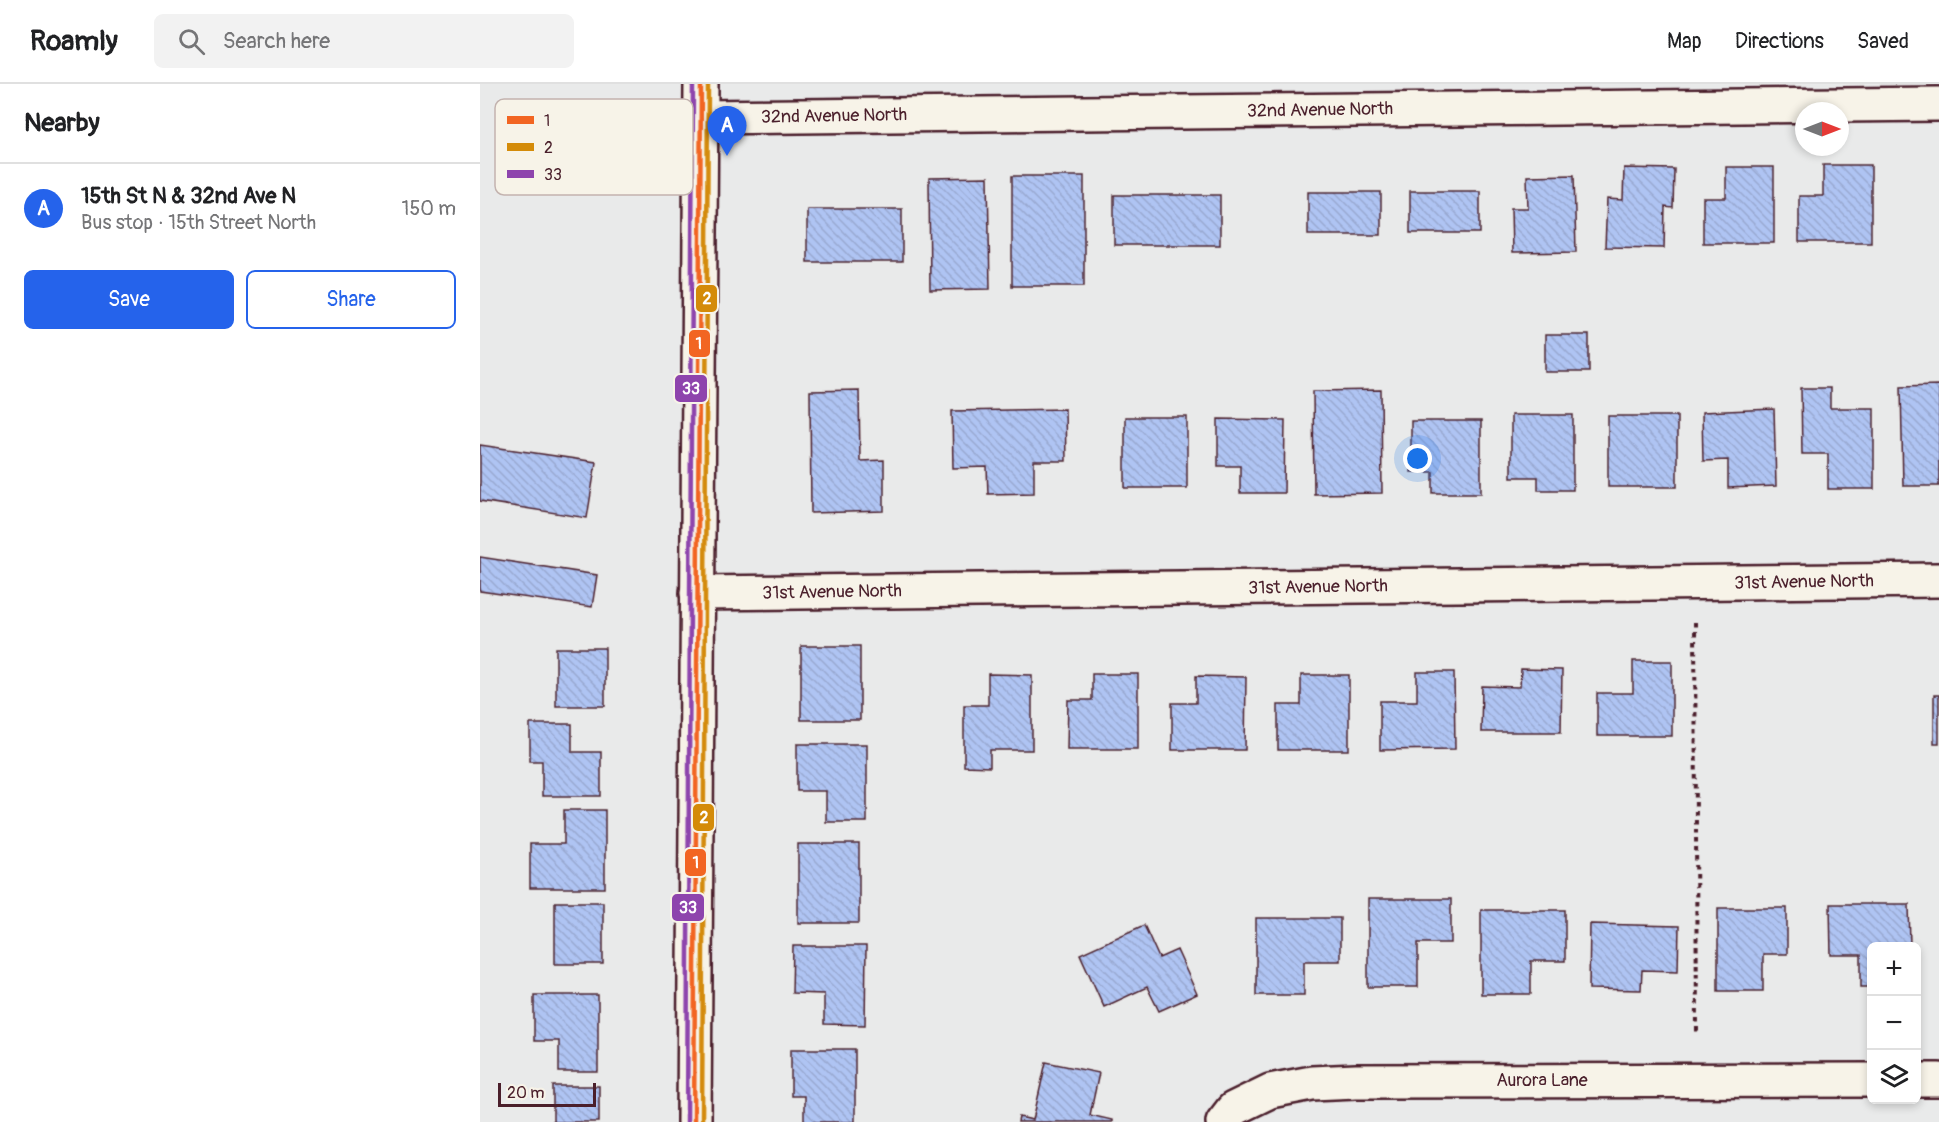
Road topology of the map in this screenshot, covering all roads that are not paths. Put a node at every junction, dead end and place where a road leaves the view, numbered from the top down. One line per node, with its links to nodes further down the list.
1 (701, 84): 3 (street)
2 (1939, 104): 3 (street, 32nd Avenue North)
3 (701, 117): 5 (street)
4 (1939, 580): 5 (street, 31st Avenue North)
5 (698, 593): 9 (street)
6 (1867, 1080): 10 (street, Aurora Lane)
7 (1921, 1080): 8 (street)
8 (1939, 1080)
9 (694, 1122)
10 (1224, 1122)

